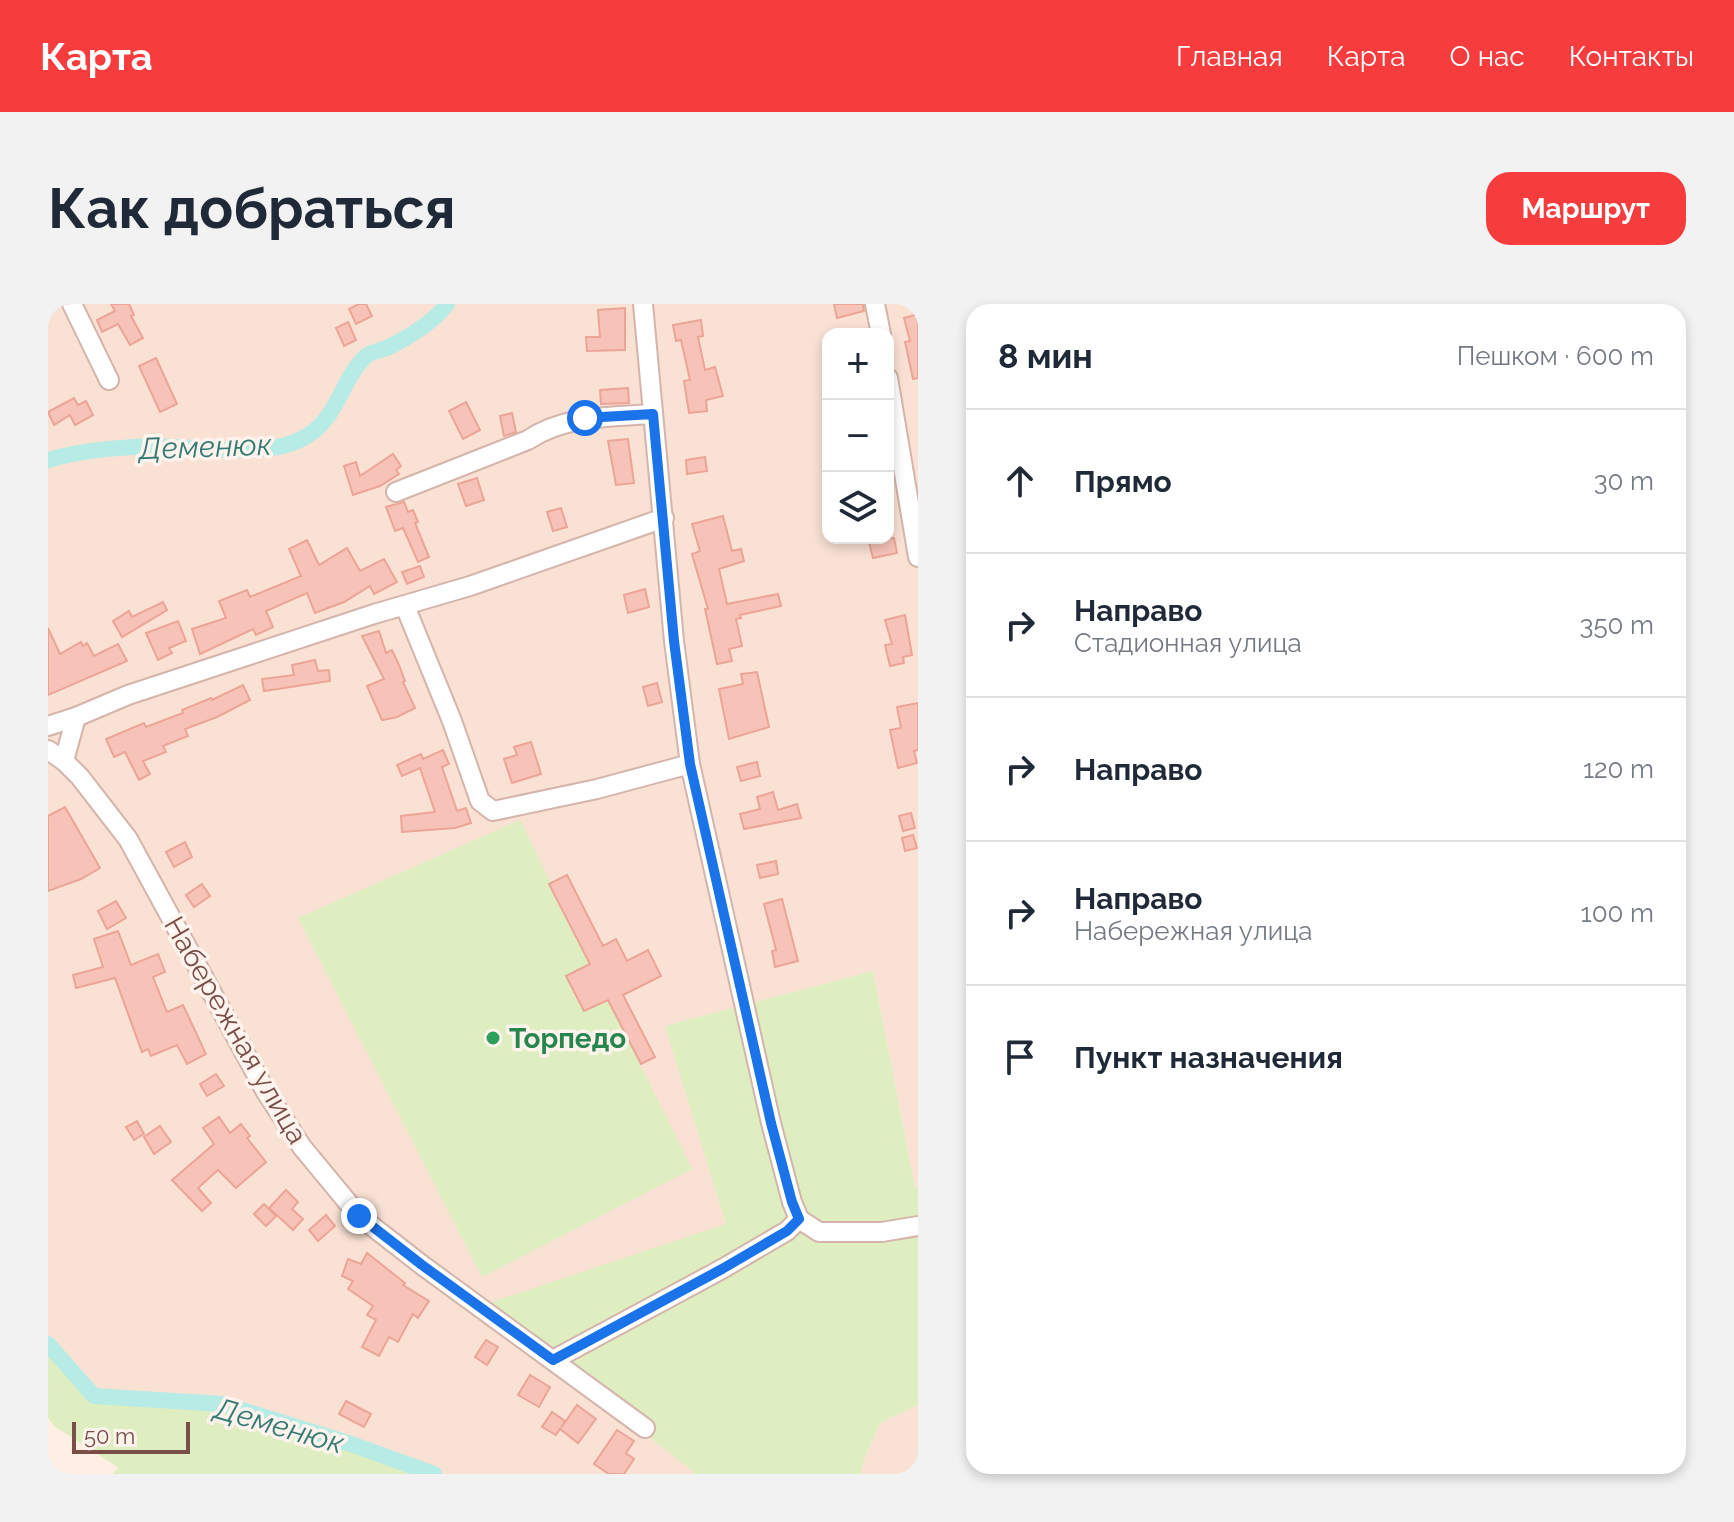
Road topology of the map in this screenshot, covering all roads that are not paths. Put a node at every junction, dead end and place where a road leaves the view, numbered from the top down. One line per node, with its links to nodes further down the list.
1 (72, 304): 5 (street)
2 (643, 304): 7 (street)
3 (875, 304): 4 (street)
4 (880, 328)
5 (109, 380)
6 (892, 400): 10 (street)
7 (653, 414): 8 (street); 9 (street)
8 (396, 492)
9 (664, 518): 11 (street); 16 (street)
10 (918, 557)
11 (405, 606): 12 (street); 16 (street)
12 (76, 717): 13 (street); 15 (street)
13 (48, 726)
14 (48, 750): 15 (street, Набережная улица)
15 (64, 761): 19 (street, Набережная улица)
16 (690, 764): 17 (street)
17 (799, 1219): 18 (street); 19 (street)
18 (918, 1226)
19 (553, 1360): 20 (street, Набережная улица)
20 (645, 1428)

